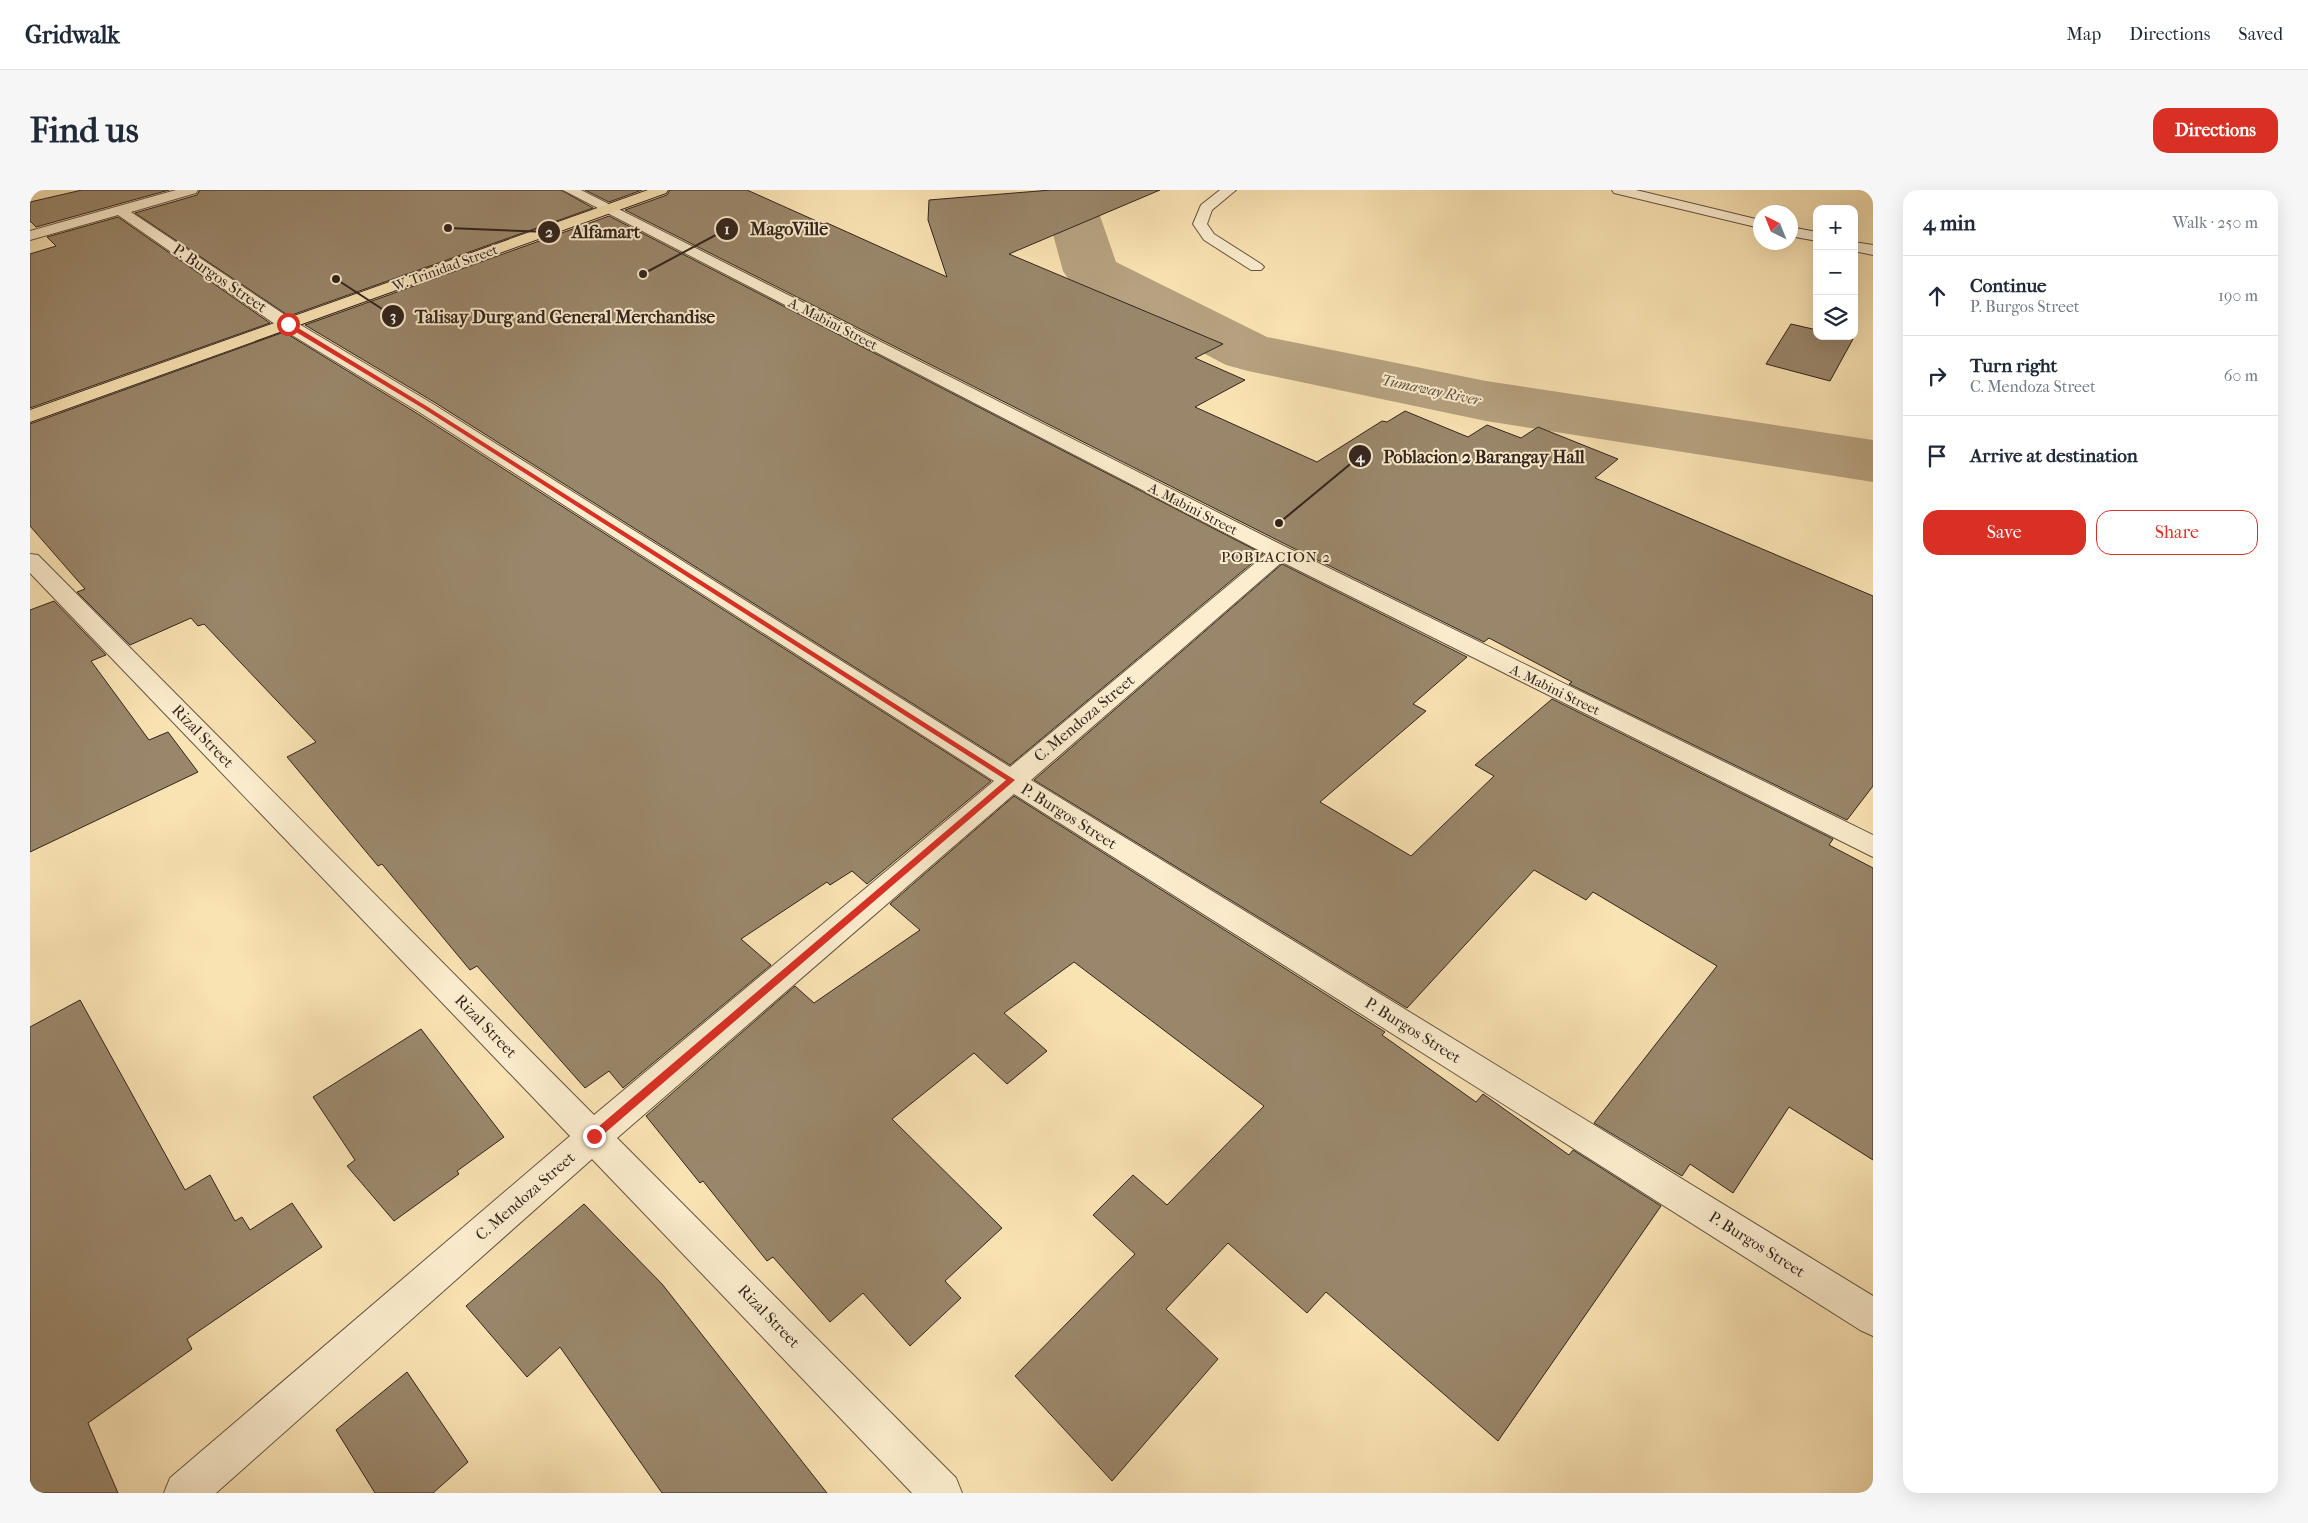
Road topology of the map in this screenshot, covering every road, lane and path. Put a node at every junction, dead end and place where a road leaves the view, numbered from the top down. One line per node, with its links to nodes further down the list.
1 (190, 190): 7 (street)
2 (570, 190): 6 (street, A. Mabini Street)
3 (661, 190): 6 (main road, W. Trinidad Street)
4 (1229, 190): 14 (street)
5 (1619, 190): 8 (street)
6 (608, 209): 15 (main road, W. Trinidad Street); 17 (street, A. Mabini Street)
7 (119, 210): 10 (street); 15 (street, P. Burgos Street)
8 (1753, 222)
9 (1798, 233): 11 (street)
10 (30, 236)
11 (1813, 236)
12 (1858, 247): 13 (street)
13 (1873, 250)
14 (1256, 267)
15 (288, 324): 16 (main road, W. Trinidad Street); 19 (street, P. Burgos Street)
16 (30, 416)
17 (1280, 553): 19 (street, C. Mendoza Street); 20 (street, A. Mabini Street)
18 (30, 560): 21 (street, Rizal Street)
19 (1011, 780): 21 (street, C. Mendoza Street); 22 (street, P. Burgos Street)
20 (1873, 847)
21 (594, 1136): 23 (street, C. Mendoza Street); 24 (street, Rizal Street)
22 (1873, 1317)
23 (185, 1493)
24 (941, 1493)

